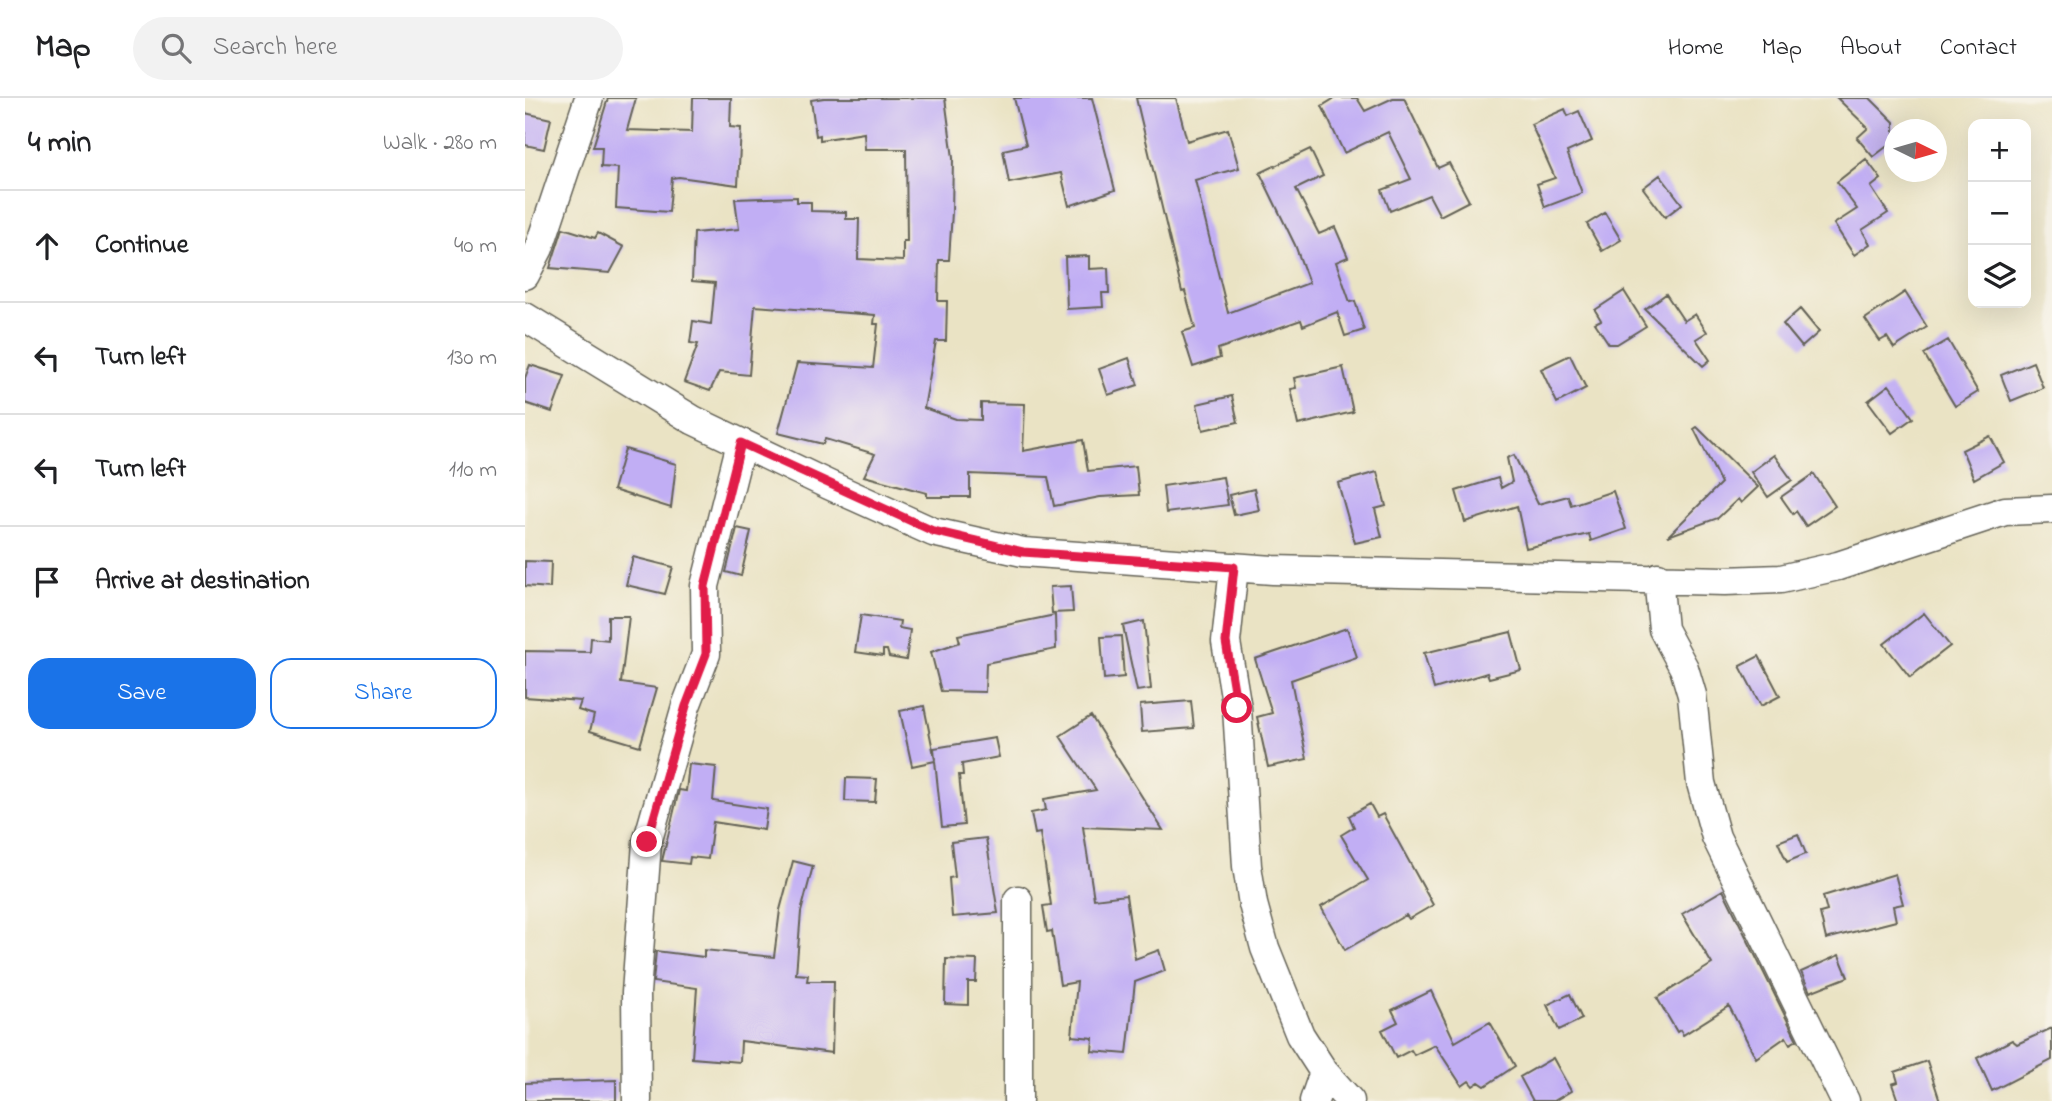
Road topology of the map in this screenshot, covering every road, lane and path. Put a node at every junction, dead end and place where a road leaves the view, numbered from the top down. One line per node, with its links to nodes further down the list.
1 (589, 98): 2 (street)
2 (525, 275)
3 (525, 317): 4 (street)
4 (741, 443): 6 (street); 10 (street)
5 (2052, 509): 7 (street)
6 (1234, 567): 7 (street); 9 (street)
7 (1657, 577): 14 (street)
8 (1018, 900): 11 (street)
9 (1324, 1072): 12 (street); 13 (street)
10 (637, 1101)
11 (1018, 1101)
12 (1314, 1101)
13 (1350, 1101)
14 (1845, 1101)

